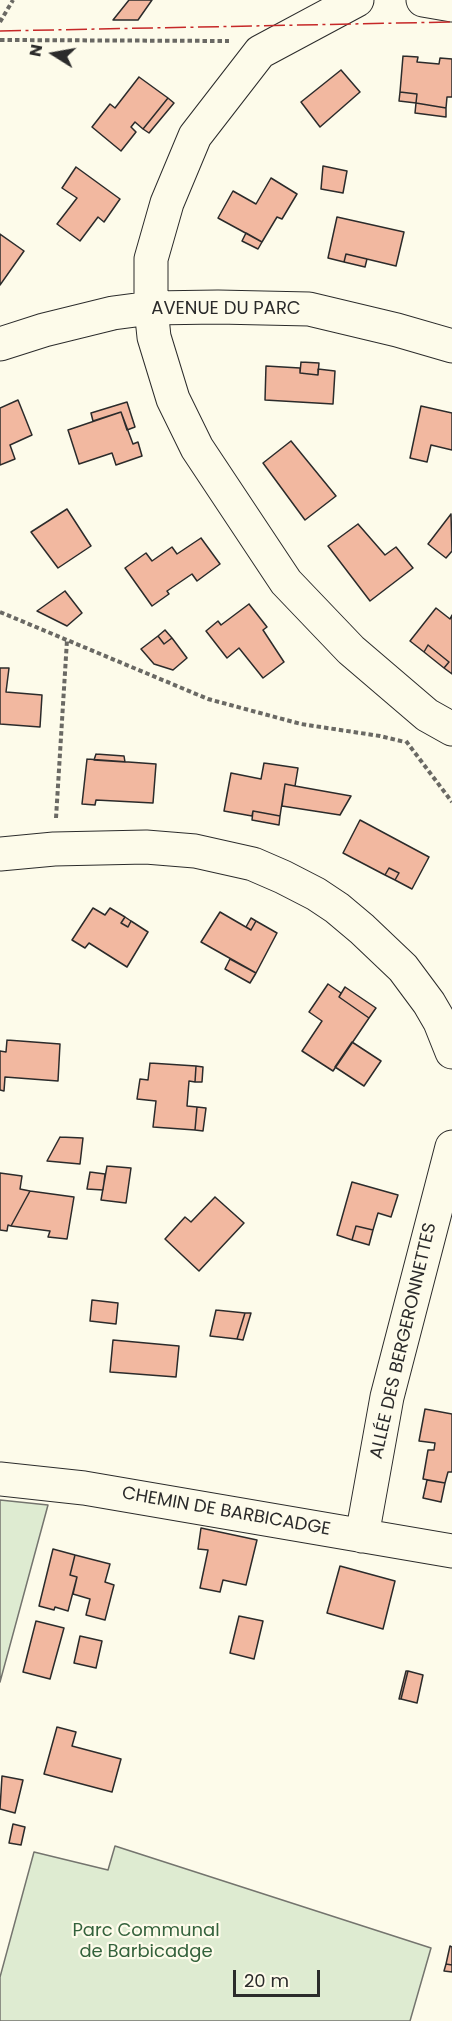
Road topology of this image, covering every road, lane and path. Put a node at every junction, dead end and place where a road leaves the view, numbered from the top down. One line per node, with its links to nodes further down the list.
1 (13, 0): 5 (path)
2 (357, 0): 7 (street)
3 (423, 0): 4 (street)
4 (452, 5)
5 (0, 22)
6 (0, 40): 7 (path)
7 (260, 52): 8 (street)
8 (151, 308): 9 (street, AVENUE DU PARC); 10 (street, AVENUE DU PARC); 13 (street)
9 (0, 344)
10 (452, 346)
11 (0, 612): 12 (path)
12 (67, 640): 14 (path); 16 (path)
13 (440, 722): 14 (path)
14 (405, 742): 15 (path)
15 (452, 802)
16 (54, 849): 17 (street); 18 (street)
17 (0, 854)
18 (452, 1052)
19 (452, 1147): 21 (street, ALLÉE DES BERGERONNETTES)
20 (0, 1479): 21 (street, CHEMIN DE BARBICADGE)
21 (362, 1536): 22 (street, CHEMIN DE BARBICADGE)
22 (452, 1551)

